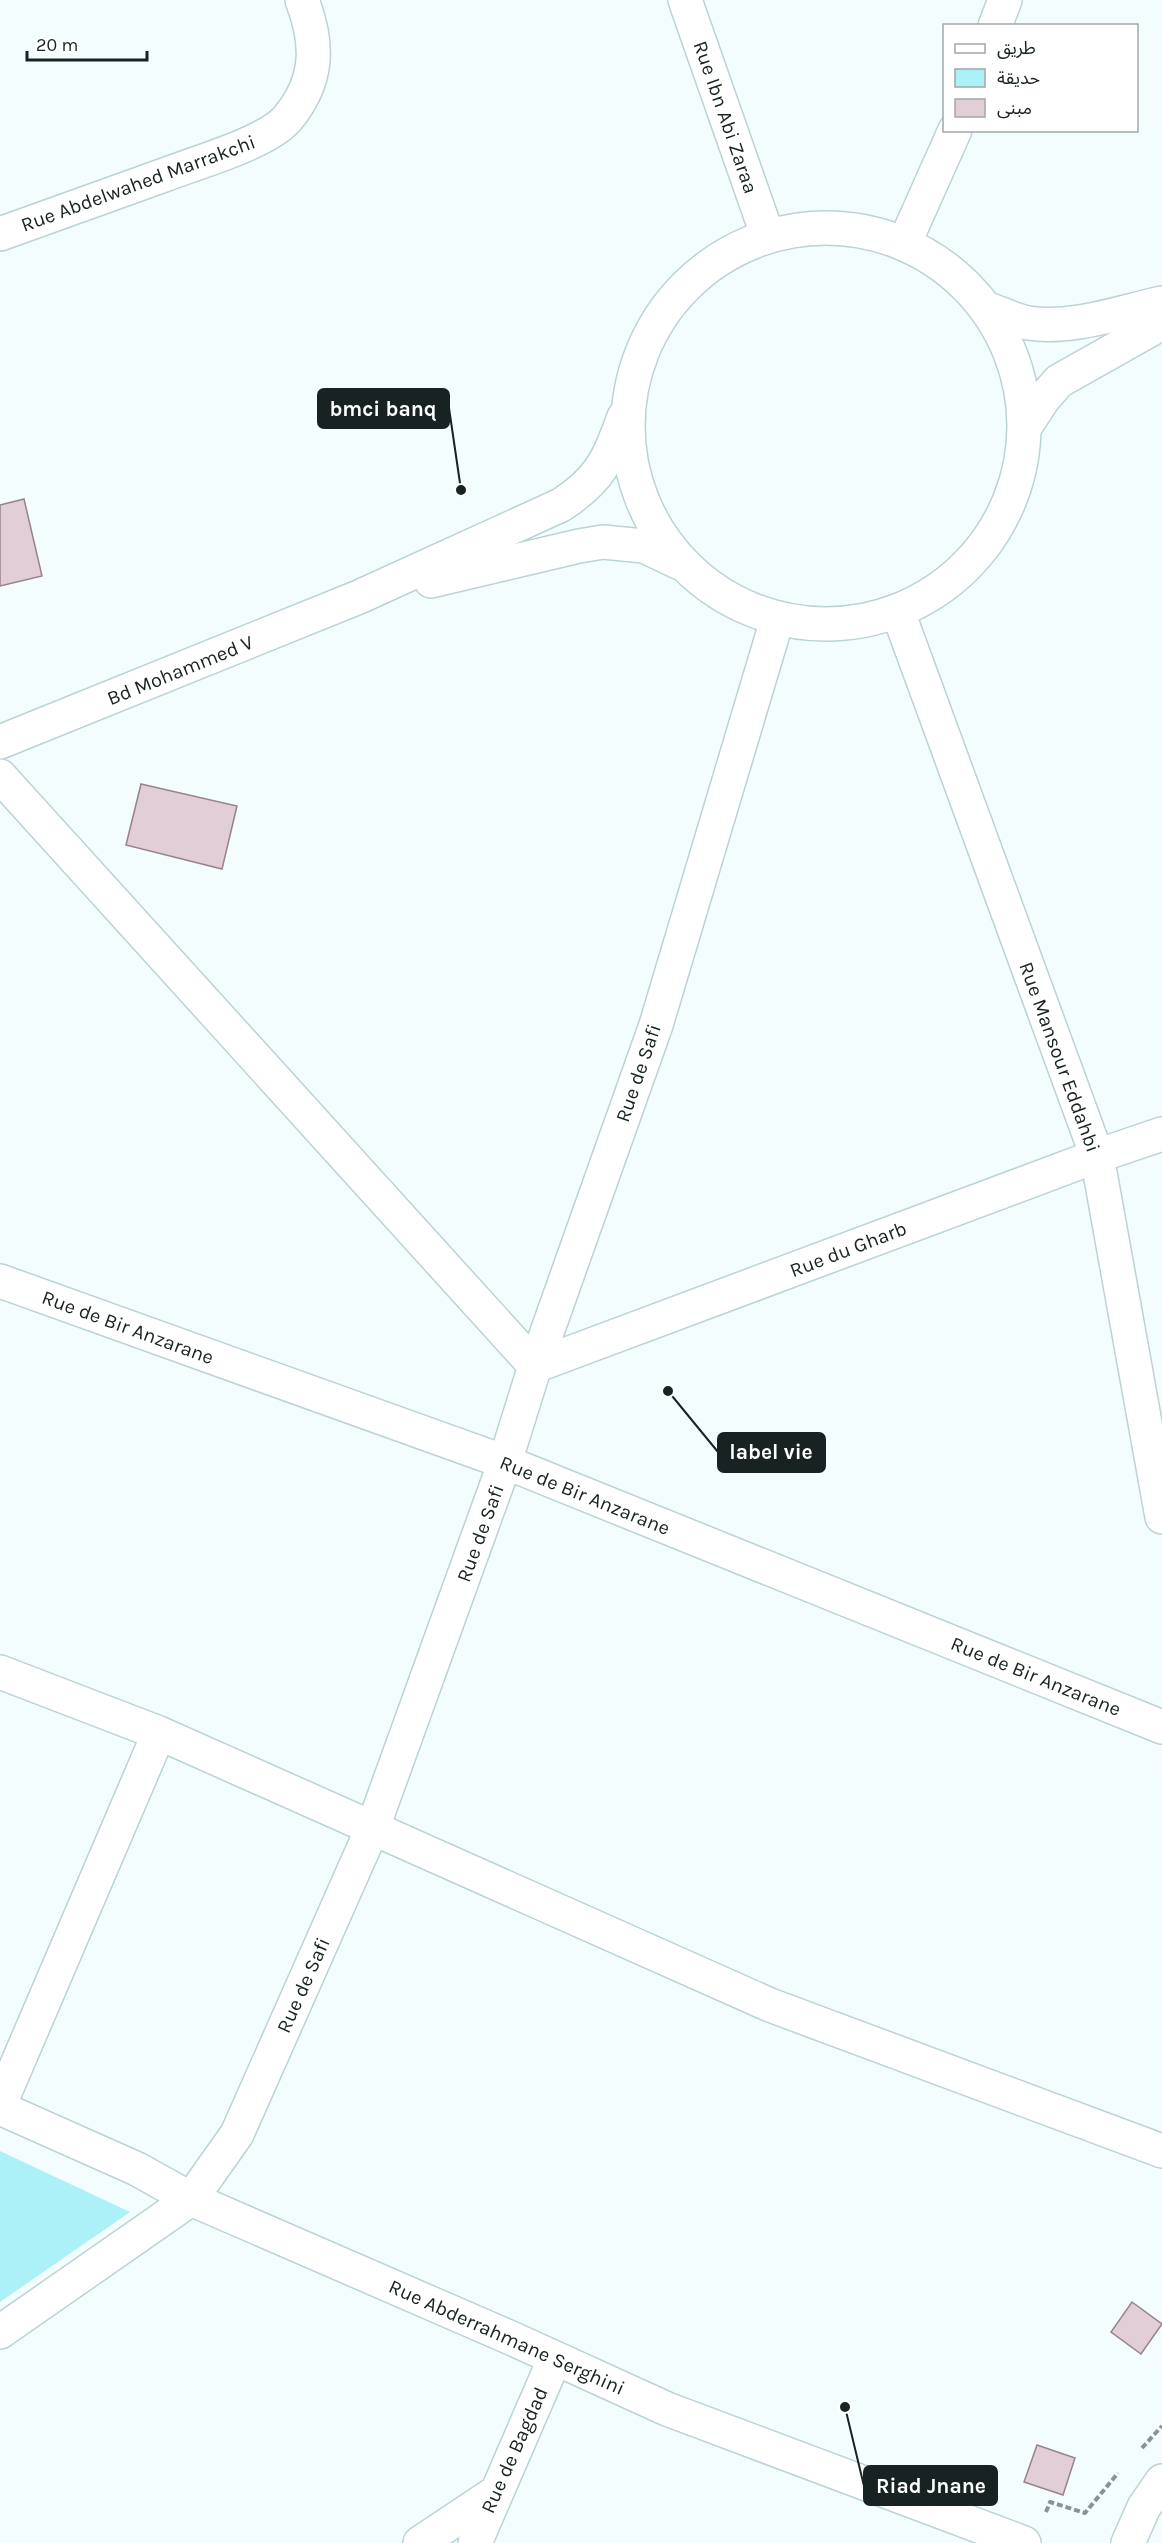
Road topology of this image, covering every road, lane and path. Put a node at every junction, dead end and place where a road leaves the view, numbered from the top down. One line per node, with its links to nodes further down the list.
1 (302, 0): 6 (street, Rue Abdelwahed Marrakchi)
2 (685, 0): 7 (street, Rue Ibn Abi Zaraa)
3 (1005, 0): 4 (street)
4 (996, 24)
5 (954, 132): 8 (street)
6 (0, 234)
7 (767, 234): 8 (street); 12 (street)
8 (905, 242): 10 (street)
9 (1162, 303): 10 (street)
10 (988, 309): 13 (street)
11 (1162, 323): 13 (street)
12 (628, 407): 14 (street); 15 (street, Bd Mohammed V)
13 (1025, 427): 16 (street)
14 (681, 564): 15 (street, Bd Mohammed V); 17 (street)
15 (359, 597): 18 (street, Bd Mohammed V)
16 (898, 612): 17 (street); 21 (street, Rue Mansour Eddahbi)
17 (777, 620): 23 (street, Rue de Safi)
18 (0, 742)
19 (0, 776): 23 (street)
20 (1162, 1134): 21 (street, Rue du Gharb)
21 (1097, 1156): 23 (street, Rue du Gharb); 25 (street, Rue Mansour Eddahbi)
22 (0, 1281): 24 (street, Rue de Bir Anzarane)
23 (535, 1366): 24 (street, Rue de Safi)
24 (506, 1462): 27 (street, Rue de Bir Anzarane); 29 (street, Rue de Safi)
25 (1162, 1517)
26 (0, 1672): 28 (street)
27 (1162, 1727)
28 (159, 1733): 29 (street); 30 (street)
29 (373, 1827): 31 (street); 32 (street, Rue de Safi)
30 (0, 2106): 32 (street, Rue Abderrahmane Serghini)
31 (1162, 2151)
32 (191, 2199): 33 (street, Rue de Safi); 34 (street, Rue Abderrahmane Serghini)
33 (0, 2332)
34 (555, 2358): 39 (street, Rue de Bagdad); 40 (street, Rue Abderrahmane Serghini)
35 (1162, 2426): 36 (path)
36 (1140, 2451)
37 (1125, 2467): 40 (path)
38 (1162, 2481): 43 (street)
39 (495, 2493): 41 (street); 42 (street, Rue de Bagdad)
40 (1032, 2533)
41 (420, 2543)
42 (475, 2543)
43 (1128, 2543)

